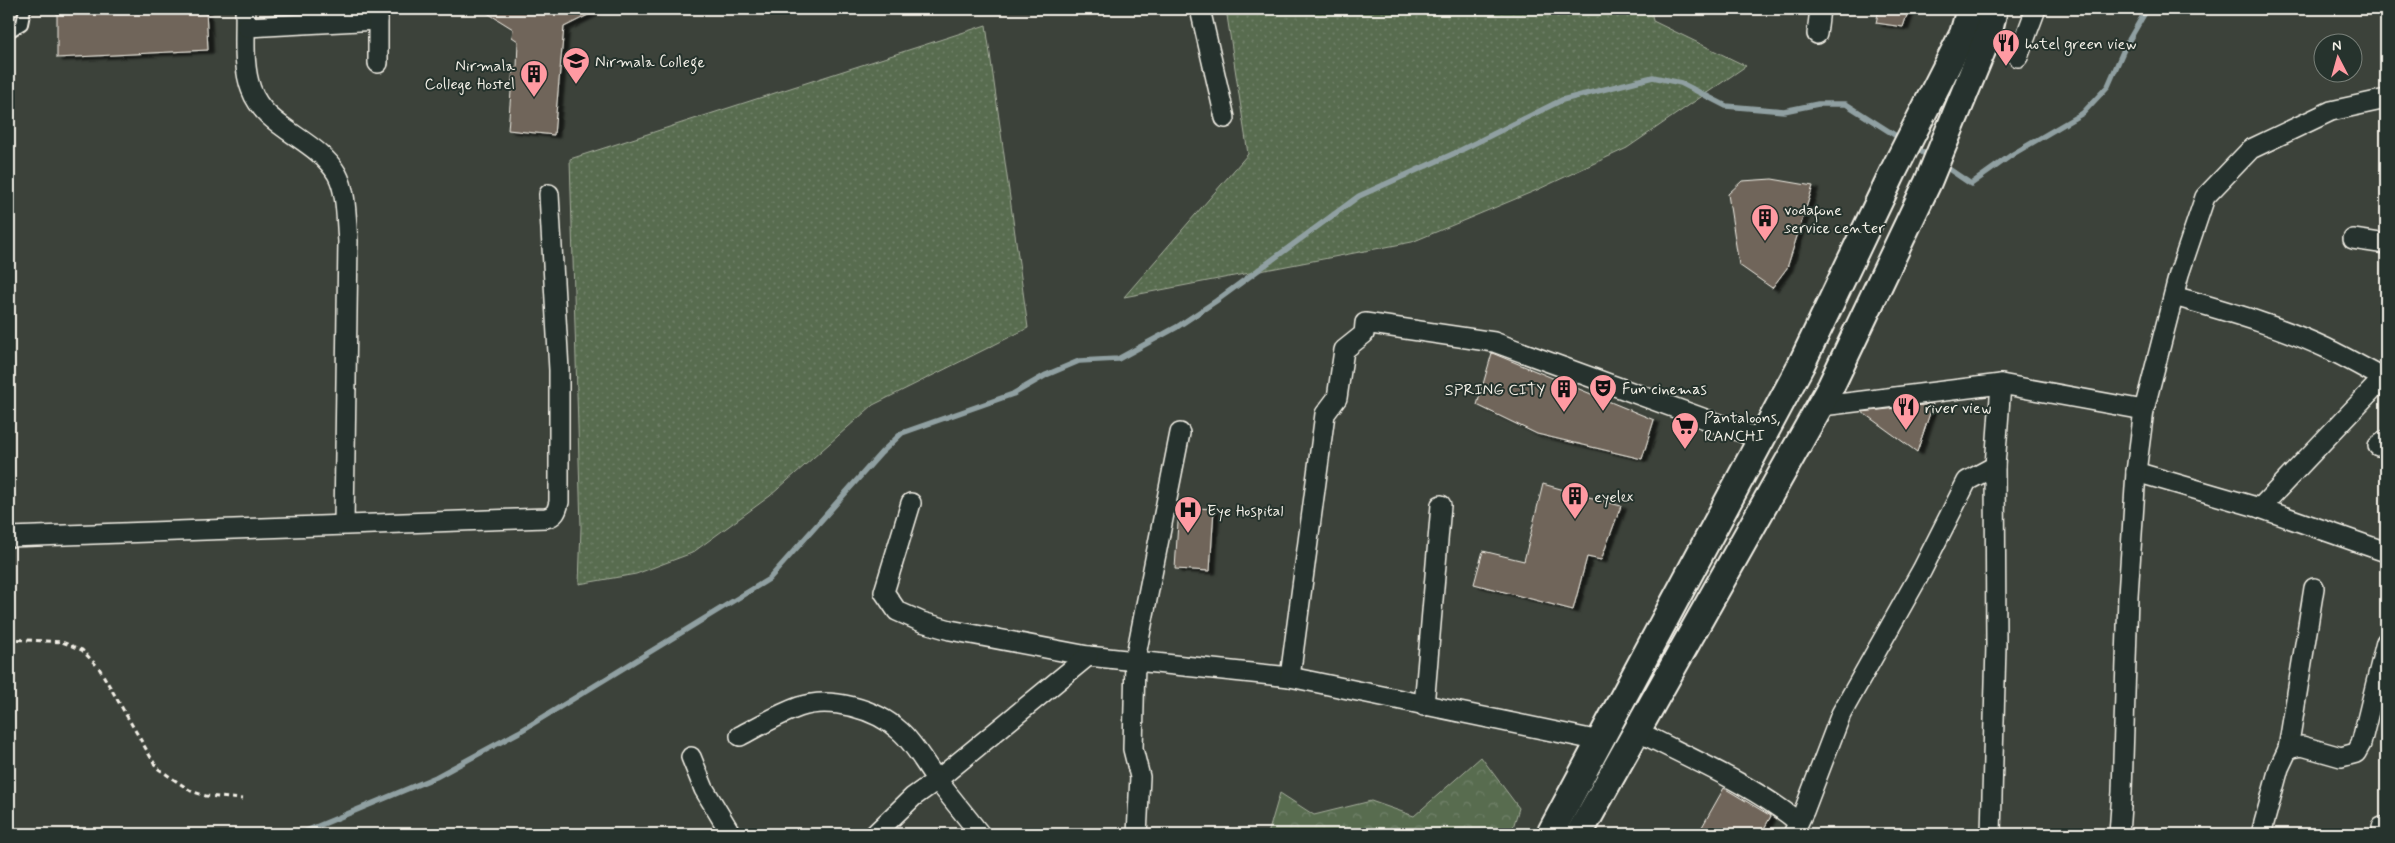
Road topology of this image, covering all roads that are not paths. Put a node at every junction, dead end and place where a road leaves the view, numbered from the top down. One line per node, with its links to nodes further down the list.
1 (25, 9): 9 (lane)
2 (1200, 9): 14 (street)
3 (1820, 9): 10 (street)
4 (1970, 9): 16 (main road)
5 (1994, 9): 18 (main road)
6 (2036, 9): 11 (street)
7 (378, 14): 8 (street); 12 (street)
8 (245, 18): 32 (street)
9 (9, 32)
10 (1817, 34)
11 (2018, 57)
12 (378, 64)
13 (2386, 99): 20 (street)
14 (1225, 118)
15 (549, 194): 32 (street)
16 (1866, 230): 18 (main road); 26 (main road)
17 (2353, 239): 19 (street)
18 (1899, 240): 23 (main road)
19 (2386, 244)
20 (2174, 296): 21 (street); 24 (street)
21 (2385, 377): 31 (street)
22 (2001, 384): 23 (street); 24 (street); 27 (street)
23 (1822, 406): 41 (main road)
24 (2144, 410): 28 (street)
25 (1180, 433): 38 (street)
26 (1763, 440): 39 (street); 43 (main road)
27 (1995, 466): 47 (street); 54 (street)
28 (2136, 472): 31 (street); 55 (street)
29 (911, 503): 37 (street)
30 (1441, 505): 40 (street)
31 (2260, 508): 34 (street)
32 (344, 524): 33 (street)
33 (9, 537)
34 (2386, 552)
35 (2314, 588): 44 (street)
36 (2386, 642): 44 (street)
37 (1088, 656): 38 (street); 46 (street)
38 (1135, 660): 39 (street); 51 (street)
39 (1290, 677): 40 (street)
40 (1424, 706): 43 (street)
41 (1637, 731): 47 (street); 53 (main road)
42 (740, 736): 46 (street)
43 (1600, 741): 52 (main road)
44 (2288, 749): 56 (street)
45 (691, 757): 48 (street)
46 (937, 780): 49 (street); 50 (street)
47 (1796, 828)
48 (731, 834)
49 (875, 834)
50 (980, 834)
51 (1137, 834)
52 (1550, 834)
53 (1579, 834)
54 (1991, 834)
55 (2119, 834)
56 (2261, 834)

